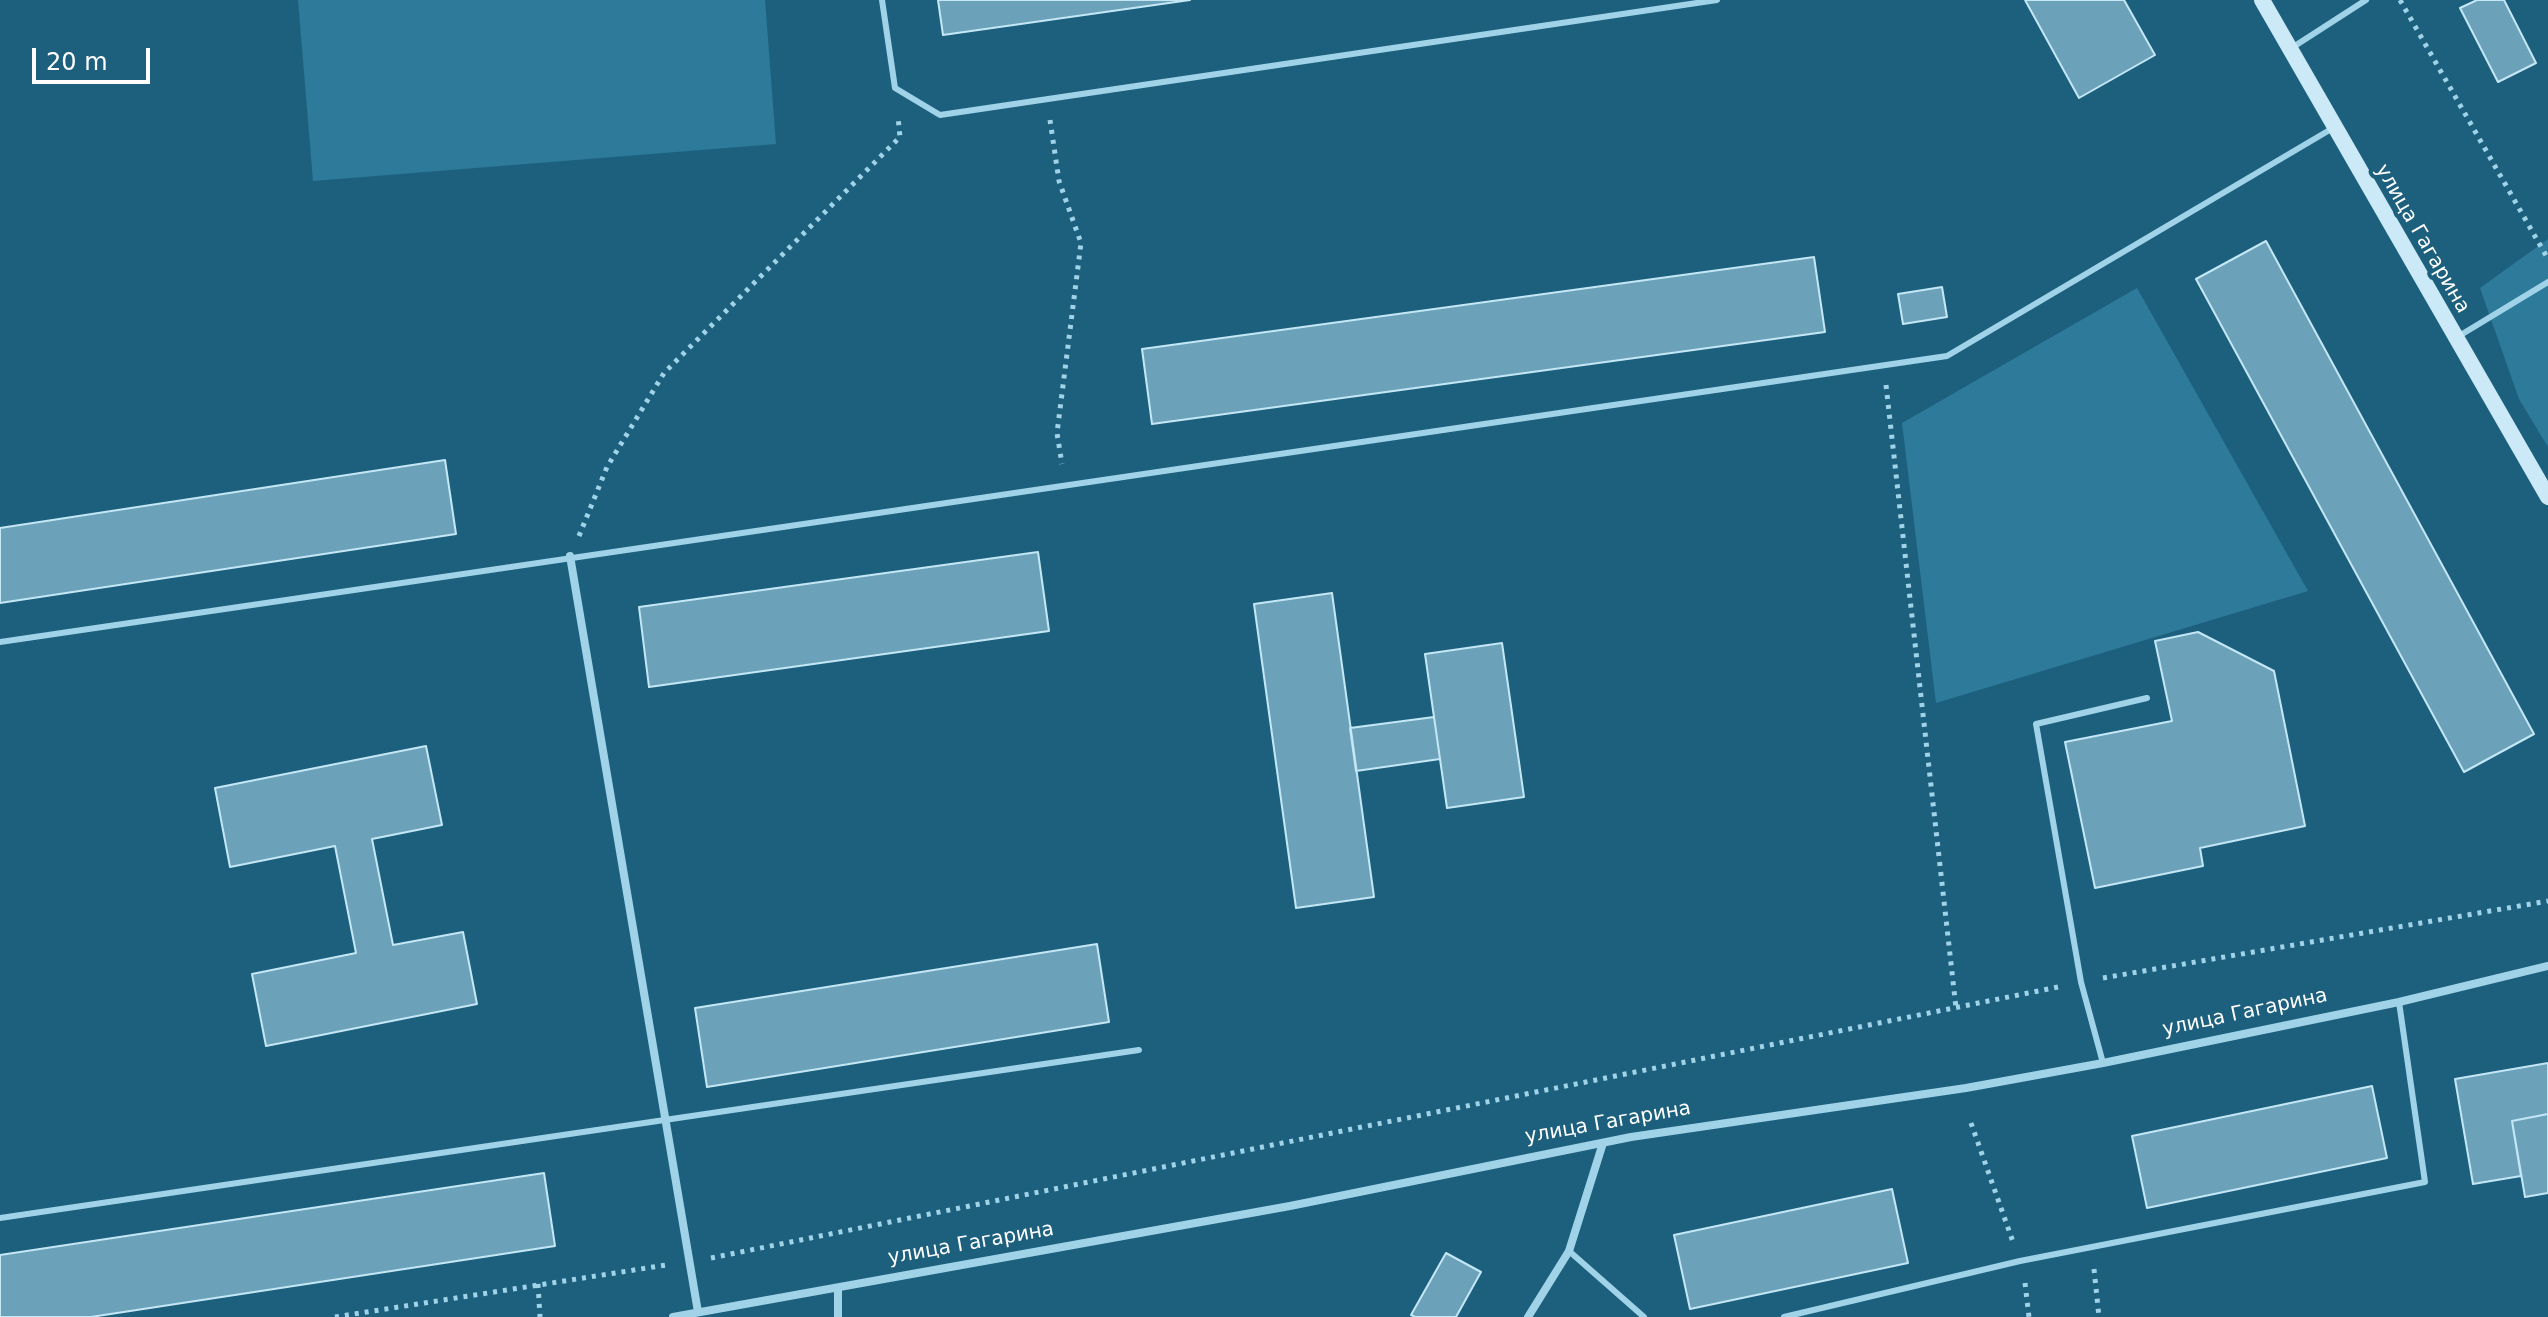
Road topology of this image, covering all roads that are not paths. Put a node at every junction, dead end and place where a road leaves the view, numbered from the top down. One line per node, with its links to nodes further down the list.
1 (882, 0): 2 (lane)
2 (1717, 0)
3 (2262, 0): 5 (street, улица Гагарина)
4 (2366, 0): 5 (lane)
5 (2290, 49): 6 (street, улица Гагарина)
6 (2335, 127): 8 (street, улица Гагарина); 10 (lane)
7 (2548, 282): 8 (lane)
8 (2456, 338): 9 (street, улица Гагарина)
9 (2548, 497)
10 (570, 556): 11 (lane); 17 (street)
11 (0, 642)
12 (2147, 698): 16 (lane)
13 (2548, 966): 14 (street, улица Гагарина)
14 (2399, 1002): 16 (street, улица Гагарина); 27 (lane)
15 (1139, 1050): 17 (lane)
16 (2103, 1063): 18 (street, улица Гагарина)
17 (667, 1120): 19 (lane); 22 (street)
18 (1603, 1143): 20 (street); 21 (street, улица Гагарина)
19 (0, 1218)
20 (1569, 1251): 25 (street); 26 (lane)
21 (838, 1288): 22 (street, улица Гагарина); 24 (street)
22 (698, 1312): 23 (street, улица Гагарина)
23 (673, 1317)
24 (838, 1317)
25 (1528, 1317)
26 (1644, 1317)
27 (1784, 1317)

